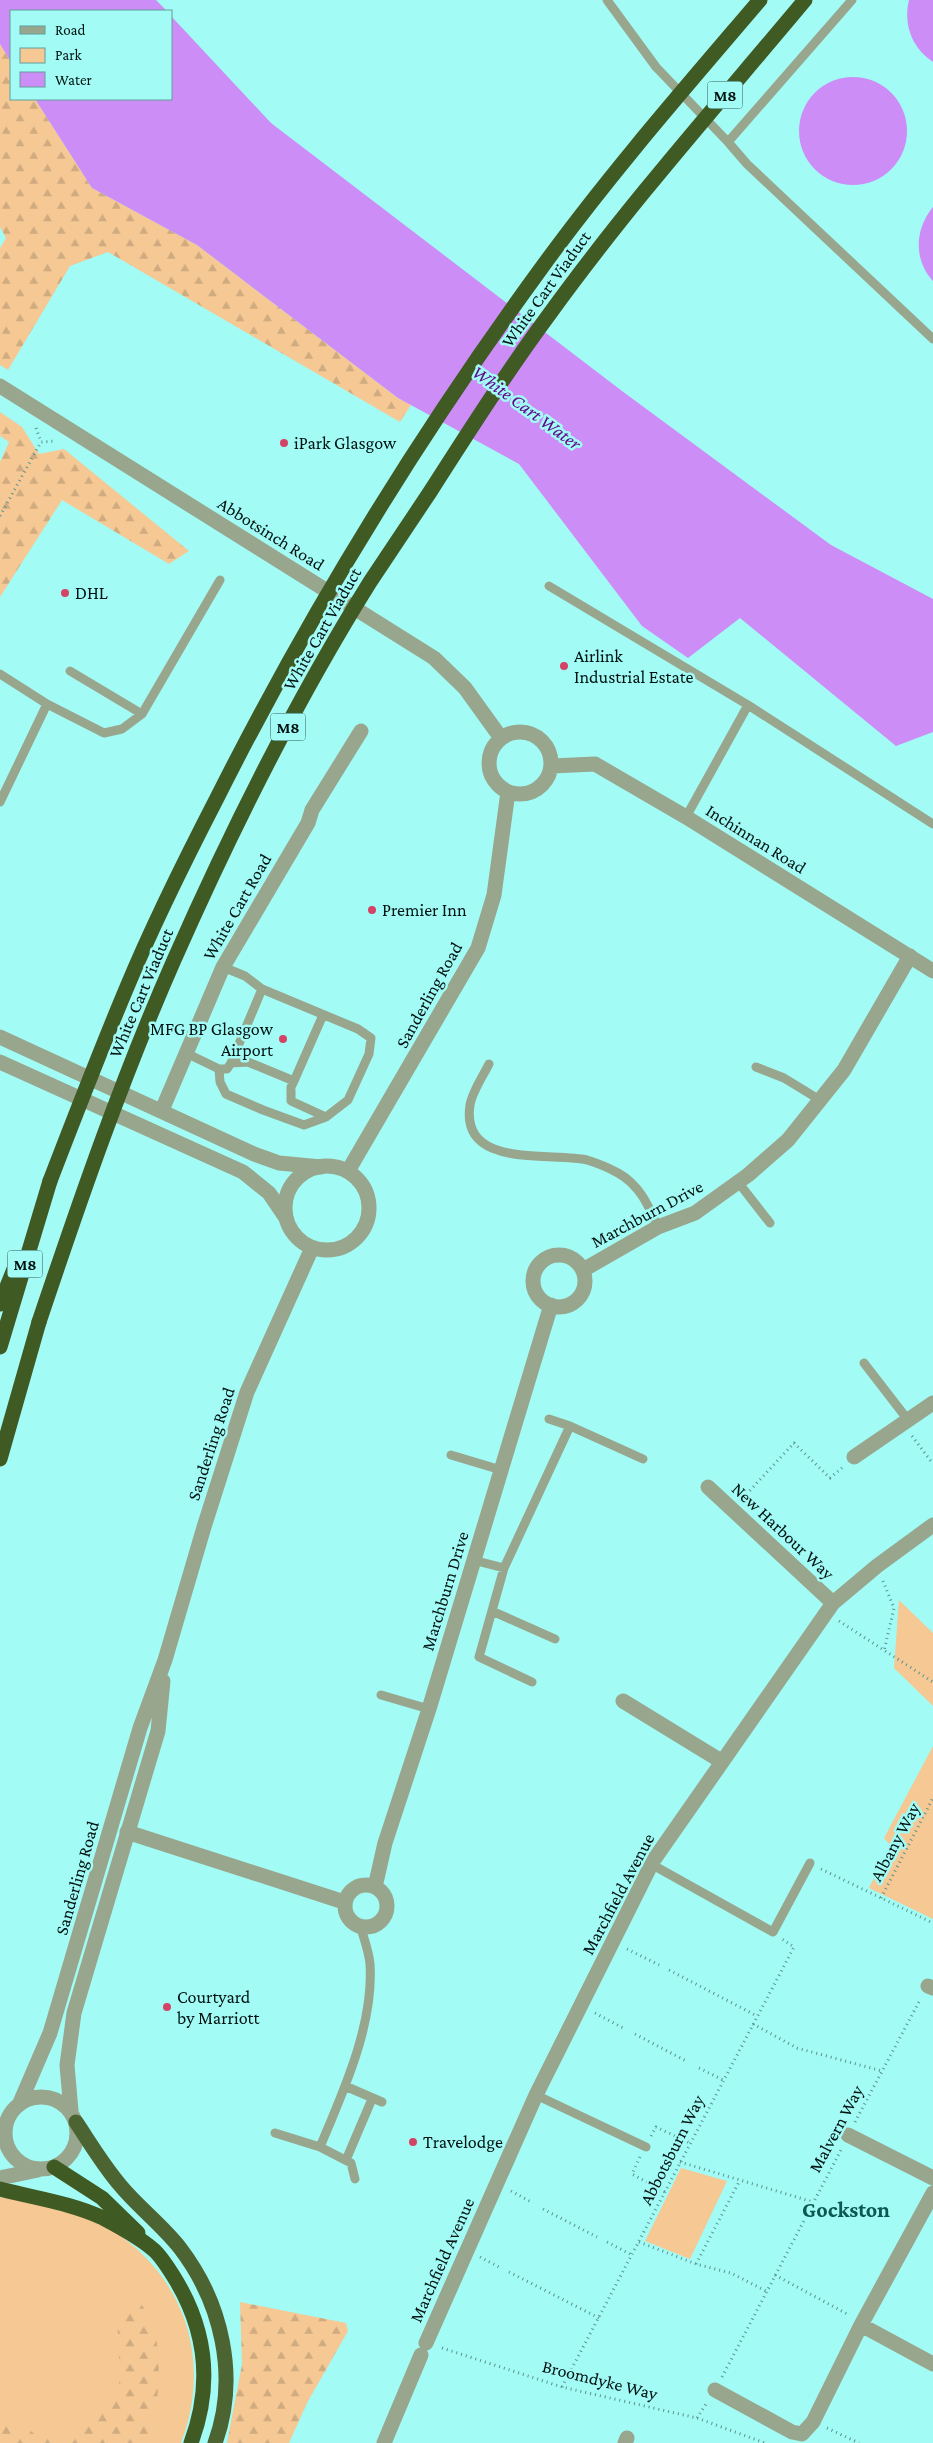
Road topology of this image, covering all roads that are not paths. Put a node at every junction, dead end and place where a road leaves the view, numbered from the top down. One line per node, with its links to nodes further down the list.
1 (607, 0): 5 (lane)
2 (760, 0): 40 (highway, White Cart Viaduct / M8, bridge)
3 (805, 0): 57 (highway, White Cart Viaduct / M8, bridge)
4 (852, 0): 5 (lane)
5 (728, 142): 6 (lane)
6 (933, 339)
7 (0, 386): 16 (street, Abbotsinch Road)
8 (220, 580): 14 (lane)
9 (549, 586): 13 (lane)
10 (70, 671): 14 (lane)
11 (0, 674): 12 (lane)
12 (47, 704): 14 (lane); 19 (lane)
13 (748, 705): 20 (lane); 21 (lane)
14 (142, 714)
15 (361, 731): 23 (street, White Cart Road)
16 (501, 738): 17 (street); 18 (street)
17 (552, 766): 18 (street); 20 (street, Inchinnan Road)
18 (508, 792): 39 (street, Sanderling Road)
19 (0, 802)
20 (686, 817): 22 (street, Inchinnan Road)
21 (933, 824)
22 (910, 956): 24 (street, Inchinnan Road); 35 (street, Marchburn Drive)
23 (223, 966): 25 (lane); 28 (street, White Cart Road)
24 (933, 971)
25 (262, 989): 26 (lane); 30 (lane)
26 (323, 1015): 34 (lane); 37 (lane)
27 (0, 1037): 36 (street)
28 (186, 1053): 33 (lane); 36 (street, White Cart Road)
29 (0, 1062): 42 (street)
30 (231, 1063): 33 (lane); 34 (lane)
31 (489, 1064): 44 (lane)
32 (756, 1067): 35 (lane)
33 (219, 1069): 37 (lane)
34 (292, 1084): 37 (lane)
35 (820, 1100): 41 (street, Marchburn Drive)
36 (162, 1110): 38 (street)
37 (326, 1117)
38 (322, 1167): 39 (street); 42 (street)
39 (348, 1171): 45 (street)
40 (50, 1181): 47 (highway); 49 (highway, White Cart Viaduct / M8)
41 (738, 1182): 43 (lane); 44 (street, Marchburn Drive)
42 (286, 1218): 45 (street)
43 (770, 1223)
44 (658, 1228): 46 (street, Marchburn Drive)
45 (312, 1248): 67 (street, Sanderling Road)
46 (583, 1270): 48 (street, Marchburn Drive); 48 (street, Marchburn Drive)
47 (0, 1304)
48 (550, 1305): 59 (street, Marchburn Drive)
49 (0, 1347)
50 (864, 1363): 53 (lane)
51 (933, 1403): 53 (street)
52 (549, 1419): 54 (lane)
53 (905, 1422): 56 (street)
54 (570, 1426): 58 (lane); 63 (lane)
55 (451, 1455): 59 (lane)
56 (854, 1457)
57 (0, 1459)
58 (643, 1459)
59 (501, 1470): 62 (street, Marchburn Drive)
60 (708, 1487): 64 (street, New Harbour Way)
61 (933, 1525): 64 (street, Marchfield Avenue)
62 (474, 1560): 63 (lane); 71 (street, Marchburn Drive)
63 (504, 1568): 65 (lane)
64 (830, 1608): 72 (street, Marchfield Avenue)
65 (492, 1611): 66 (lane); 68 (lane)
66 (555, 1639)
67 (165, 1660): 73 (street, Sanderling Road); 83 (street, Sanderling Road)
68 (532, 1682)
69 (381, 1695): 71 (lane)
70 (624, 1701): 72 (street)
71 (429, 1709): 76 (street, Marchburn Drive)
72 (721, 1761): 75 (street, Marchfield Avenue)
73 (127, 1832): 77 (street); 84 (street, Sanderling Road)
74 (810, 1863): 75 (lane)
75 (651, 1864): 80 (street, Marchfield Avenue)
76 (375, 1887): 77 (street); 78 (street)
77 (344, 1902): 78 (street)
78 (361, 1928): 79 (lane)
79 (345, 2086): 81 (lane); 88 (lane)
80 (536, 2095): 89 (lane); 104 (street, Marchfield Avenue)
81 (372, 2099): 82 (lane); 90 (lane)
82 (382, 2102)
83 (18, 2105): 84 (street); 85 (street)
84 (73, 2117): 91 (street); 103 (highway)
85 (3, 2127): 92 (street)
86 (274, 2134): 88 (lane)
87 (848, 2135): 94 (street)
88 (320, 2147): 90 (lane)
89 (646, 2147)
90 (346, 2160): 95 (lane)
91 (54, 2168): 92 (street); 98 (highway)
92 (38, 2170): 93 (street)
93 (0, 2178)
94 (933, 2178)
95 (355, 2179)
96 (0, 2189): 98 (highway)
97 (933, 2193): 99 (street)
98 (155, 2251): 102 (highway)
99 (862, 2324): 100 (street); 101 (street)
100 (933, 2364)
101 (715, 2390)
102 (191, 2443)
103 (215, 2443)
104 (384, 2443)

